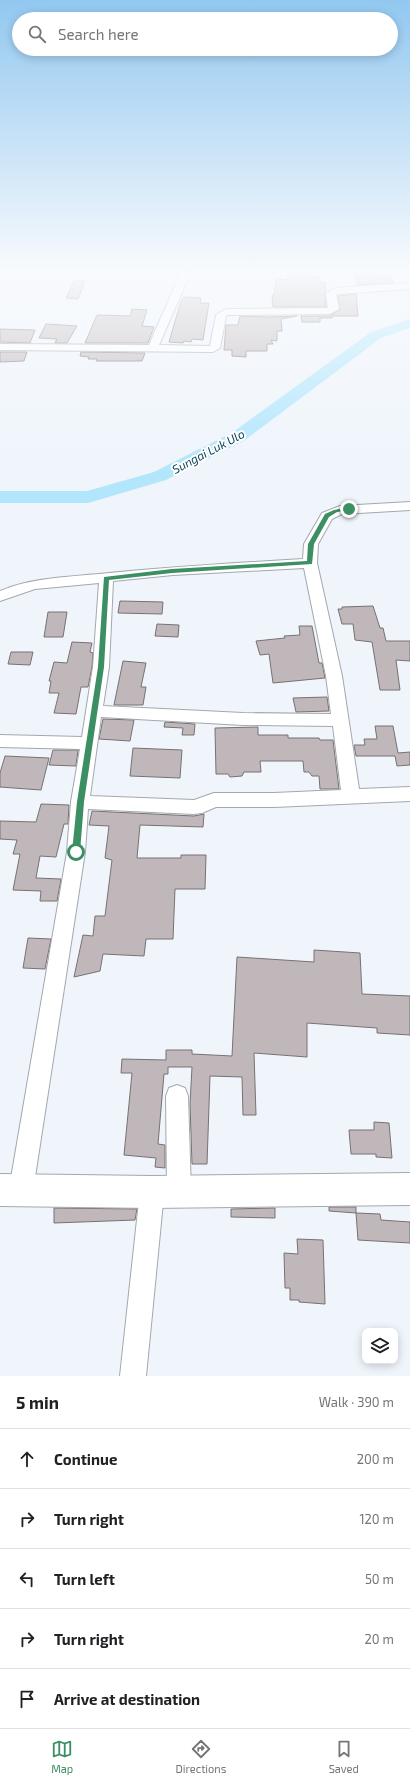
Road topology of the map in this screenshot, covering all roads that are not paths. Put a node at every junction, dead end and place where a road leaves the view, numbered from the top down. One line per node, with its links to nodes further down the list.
1 (158, 336): 4 (street)
2 (217, 336): 4 (street)
3 (0, 347): 4 (street)
4 (153, 348)
5 (407, 506): 6 (street)
6 (310, 563): 7 (street); 10 (street)
7 (106, 578): 8 (street); 9 (street)
8 (0, 596)
9 (93, 711): 10 (street); 12 (street)
10 (340, 720): 14 (street)
11 (0, 741): 12 (street)
12 (90, 743): 15 (street)
13 (410, 794): 14 (street)
14 (351, 796): 15 (street)
15 (80, 802): 18 (street)
16 (177, 1096): 19 (street)
17 (410, 1189): 19 (main road)
18 (10, 1190): 19 (main road)
19 (166, 1191): 20 (street)
20 (133, 1376)

